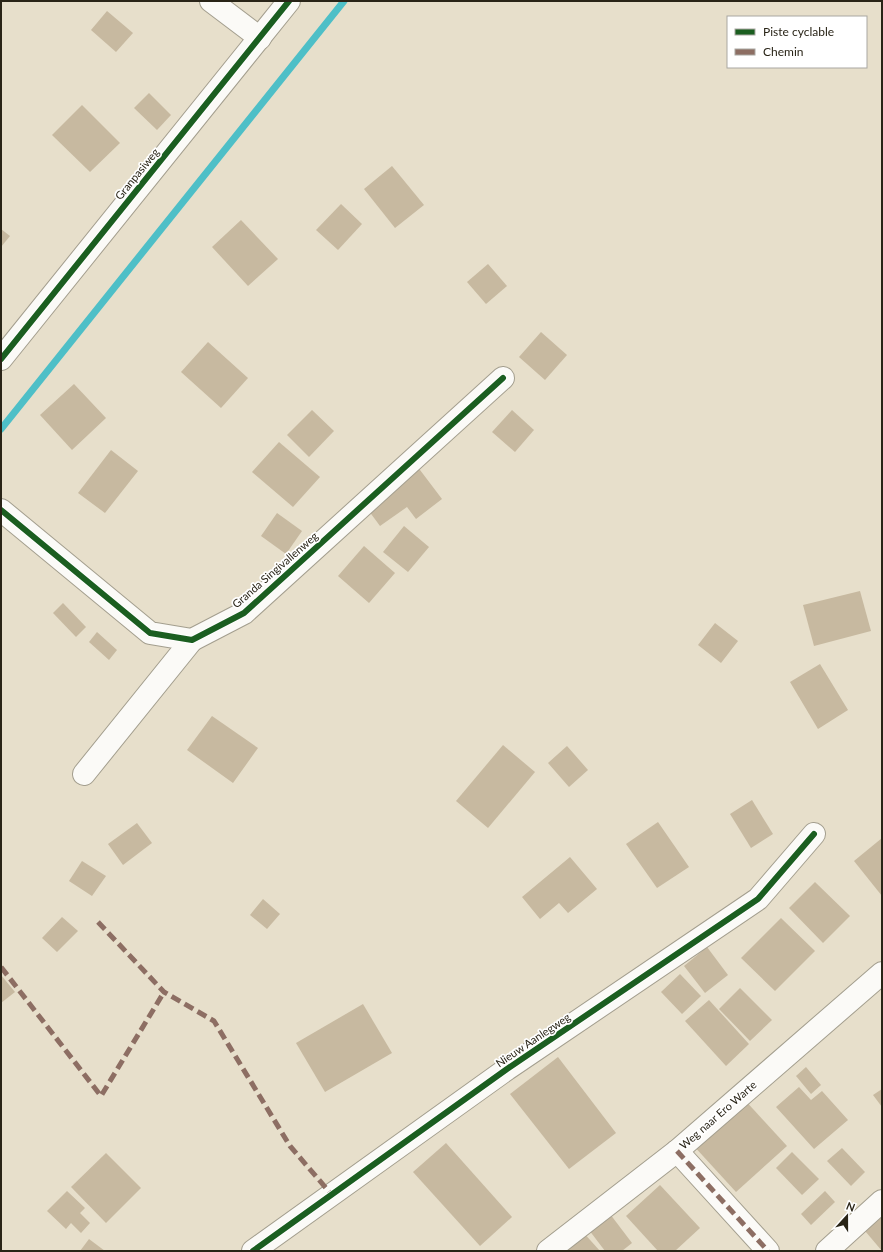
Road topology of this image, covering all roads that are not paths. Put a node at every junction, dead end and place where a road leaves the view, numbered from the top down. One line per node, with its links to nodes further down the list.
1 (211, 1): 3 (street)
2 (289, 1): 3 (street, Granpasiweg)
3 (260, 38): 4 (street, Granpasiweg)
4 (1, 359)
5 (503, 378): 7 (street, Granda Singivallenweg)
6 (1, 510): 7 (street)
7 (192, 640): 8 (street)
8 (84, 774)
9 (814, 834): 13 (street, Nieuw Aanlegweg)
10 (882, 973): 11 (street, Weg naar Ero Warte)
11 (677, 1151): 14 (street, Weg naar Ero Warte); 15 (street)
12 (882, 1201): 16 (street)
13 (253, 1251)
14 (548, 1251)
15 (768, 1251)
16 (827, 1251)

